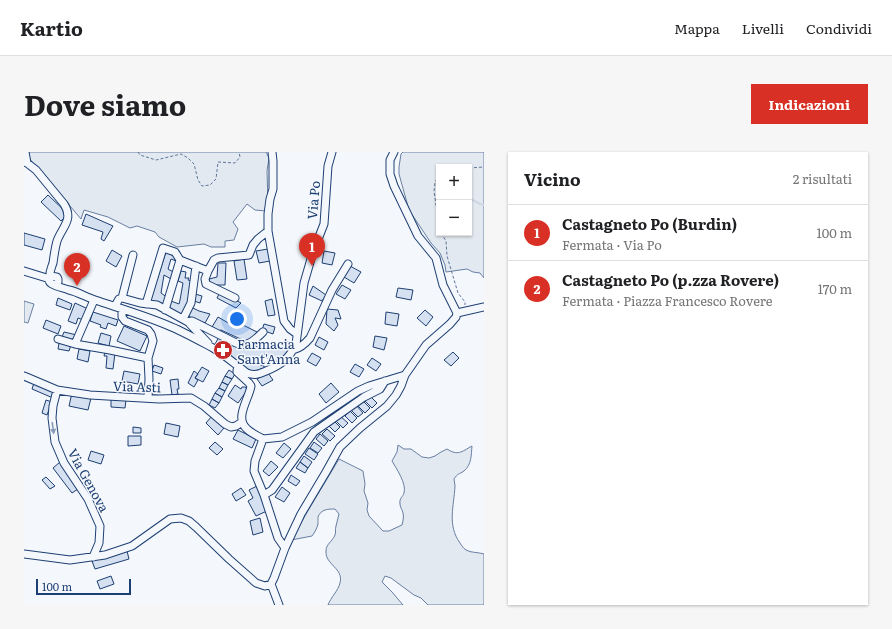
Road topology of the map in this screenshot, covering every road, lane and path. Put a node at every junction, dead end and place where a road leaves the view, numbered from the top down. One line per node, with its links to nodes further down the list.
1 (25, 152): 7 (street)
2 (138, 152): 3 (path)
3 (239, 152)
4 (272, 152): 12 (street)
5 (332, 152): 31 (street, Via Po)
6 (394, 152): 28 (street)
7 (26, 162): 20 (street)
8 (484, 167): 9 (path)
9 (472, 168)
10 (436, 181): 11 (path)
11 (436, 205)
12 (268, 231): 18 (street); 31 (street)
13 (442, 236): 28 (path)
14 (133, 255): 21 (street)
15 (180, 260): 17 (street); 24 (street); 27 (street)
16 (348, 264): 34 (street)
17 (196, 266): 18 (street); 29 (street)
18 (208, 270): 22 (street)
19 (24, 271): 20 (street)
20 (54, 280): 23 (street)
21 (122, 298): 24 (street); 26 (street)
22 (235, 298)
23 (94, 300): 26 (street); 33 (street)
24 (146, 304): 27 (street)
25 (484, 306): 28 (street)
26 (118, 308): 35 (street); 36 (street)
27 (165, 310): 29 (street)
28 (460, 313): 38 (street)
29 (186, 321): 30 (street); 35 (street)
30 (263, 332)
31 (297, 334): 34 (street, Via Po)
32 (58, 339): 33 (street)
33 (76, 344): 36 (street)
34 (294, 347): 37 (street)
35 (212, 348): 37 (street)
36 (148, 358): 42 (street)
37 (240, 368): 43 (street)
38 (405, 375): 40 (street); 46 (street)
39 (24, 376): 41 (street, Via Asti)
40 (385, 381): 44 (street); 45 (street)
41 (57, 390): 42 (street, Via Asti); 48 (street, Via Genova, one-way to 48)
42 (148, 398): 43 (street, Via Asti)
43 (242, 422): 44 (street)
44 (263, 439): 45 (street)
45 (264, 495): 46 (street)
46 (285, 548): 49 (street)
47 (24, 554): 48 (street)
48 (93, 557): 49 (street)
49 (271, 584): 50 (street)
50 (279, 605)

